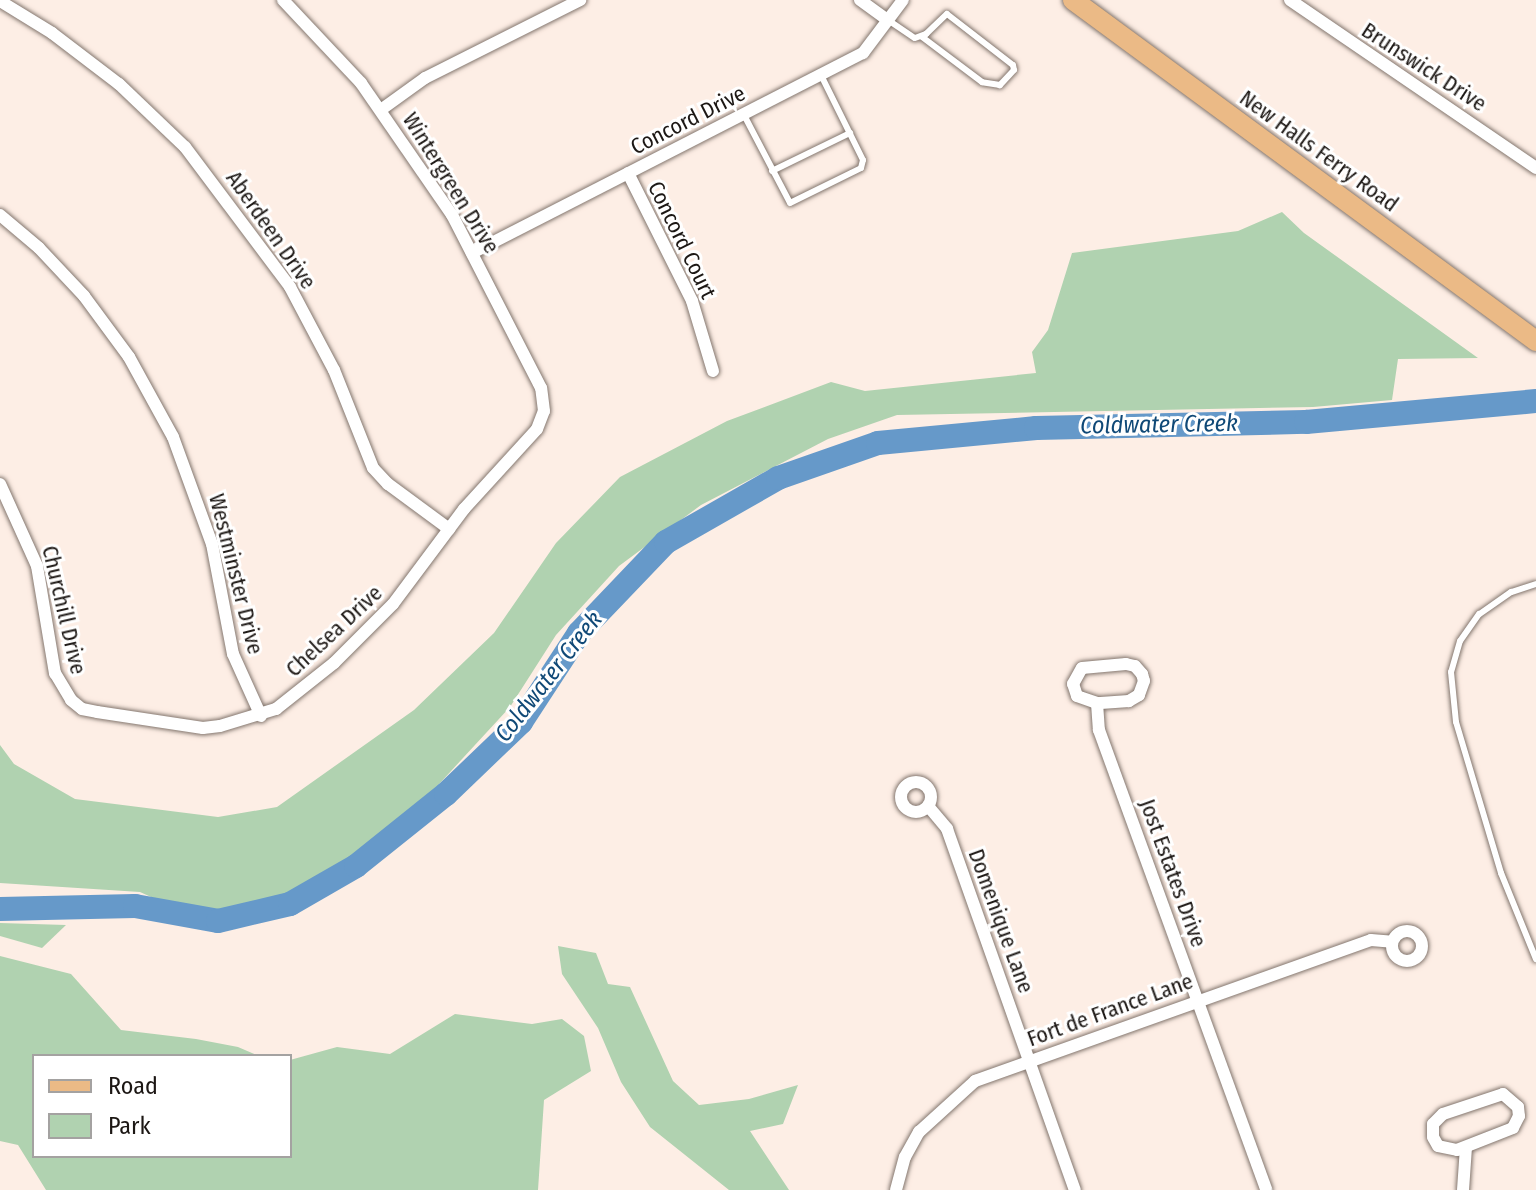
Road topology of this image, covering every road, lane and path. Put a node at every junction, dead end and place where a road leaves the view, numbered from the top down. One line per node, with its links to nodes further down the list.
1 (283, 0): 11 (street, Wintergreen Drive)
2 (580, 0): 11 (street)
3 (860, 0): 8 (street)
4 (903, 0): 8 (street, Concord Drive)
5 (1073, 0): 19 (main road, New Halls Ferry Road)
6 (1290, 0): 14 (street, Brunswick Drive)
7 (0, 1): 23 (street, Aberdeen Drive)
8 (888, 20): 9 (lane); 10 (street, Concord Drive)
9 (922, 37): 9 (lane)
10 (821, 75): 12 (street, Concord Drive); 13 (lane)
11 (382, 109): 18 (street, Wintergreen Drive)
12 (744, 115): 15 (lane); 16 (street, Concord Drive)
13 (850, 133): 15 (lane); 15 (lane)
14 (1534, 163)
15 (772, 171)
16 (628, 173): 18 (street, Concord Drive); 20 (street, Concord Court)
17 (0, 215): 27 (street, Westminster Drive)
18 (472, 253): 21 (street, Wintergreen Drive)
19 (1536, 341)
20 (713, 371)
21 (544, 411): 23 (street, Chelsea Drive)
22 (0, 484): 25 (street, Churchill Drive)
23 (449, 529): 27 (street, Chelsea Drive)
24 (1536, 584): 30 (lane)
25 (71, 700): 27 (street, Chelsea Drive)
26 (1097, 703): 26 (street); 31 (street, Jost Estates Drive)
27 (261, 716)
28 (928, 806): 32 (street, Domenique Lane)
29 (1392, 942): 31 (street, Fort de France Lane)
30 (1536, 959)
31 (1197, 999): 32 (street, Fort de France Lane); 36 (street, Jost Estates Drive)
32 (1030, 1060): 34 (street, Fort de France Lane); 35 (street, Domenique Lane)
33 (1466, 1147): 33 (street); 37 (street)
34 (896, 1190)
35 (1075, 1190)
36 (1266, 1190)
37 (1463, 1190)

